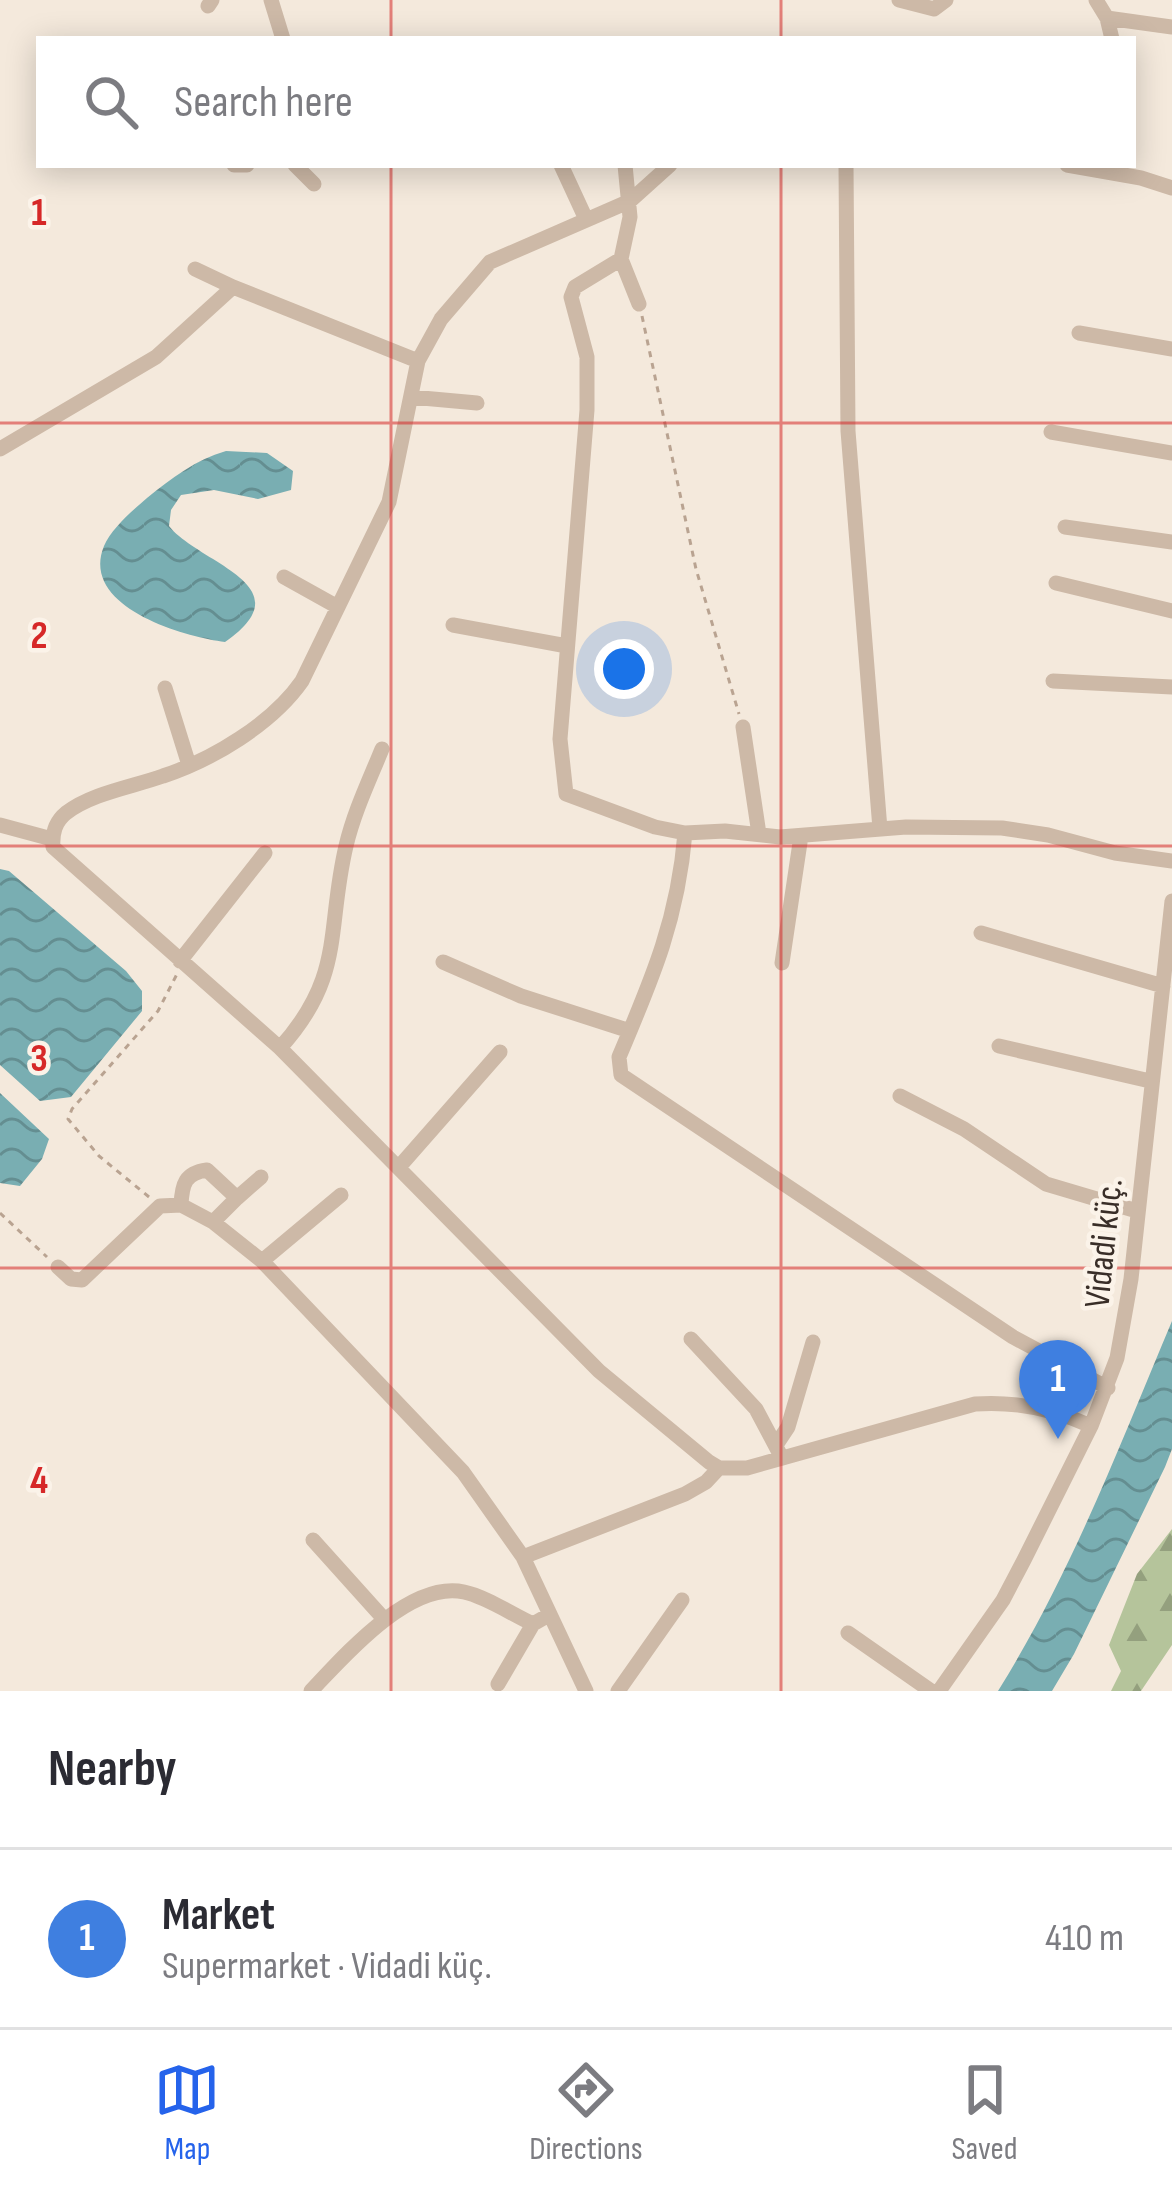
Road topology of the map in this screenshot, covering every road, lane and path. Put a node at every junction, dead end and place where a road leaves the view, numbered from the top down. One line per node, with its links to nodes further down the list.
1 (271, 0): 7 (street)
2 (898, 0): 3 (street)
3 (946, 0)
4 (1096, 0): 5 (street)
5 (1107, 18): 6 (street); 8 (street)
6 (1172, 27)
7 (282, 36)
8 (1111, 36)
9 (298, 168): 15 (street)
10 (562, 168): 18 (street)
11 (625, 168): 17 (street)
12 (667, 168): 17 (street)
13 (846, 168): 46 (street)
14 (1105, 168): 16 (street)
15 (314, 184)
16 (1172, 188)
17 (630, 201): 18 (street); 19 (street)
18 (585, 217): 25 (street)
19 (621, 259): 22 (street); 38 (street)
20 (195, 269): 21 (street)
21 (233, 287): 25 (street); 29 (street)
22 (639, 304): 42 (path)
23 (1079, 334): 24 (street)
24 (1172, 349)
25 (418, 361): 26 (street)
26 (411, 397): 27 (street); 35 (street)
27 (477, 403)
28 (1051, 432): 30 (street)
29 (0, 449)
30 (1172, 453)
31 (1065, 527): 32 (street)
32 (1172, 542)
33 (284, 577): 35 (street)
34 (1056, 583): 36 (street)
35 (336, 606): 44 (street)
36 (1172, 611)
37 (453, 625): 38 (street)
38 (567, 646): 47 (street)
39 (1053, 681): 40 (street)
40 (1172, 687)
41 (165, 688): 44 (street)
42 (743, 727): 48 (street)
43 (382, 749): 61 (street)
44 (189, 765): 50 (street)
45 (0, 825): 50 (street)
46 (880, 829): 49 (street); 52 (street)
47 (685, 833): 48 (street); 59 (street)
48 (759, 834): 49 (street)
49 (801, 836): 57 (street)
50 (52, 839): 55 (street)
51 (265, 853): 55 (street)
52 (1172, 861)
53 (1172, 901): 58 (street, Vidadi küç.)
54 (982, 933): 58 (street)
55 (180, 961): 61 (street); 69 (path)
56 (443, 962): 59 (street)
57 (782, 963)
58 (1162, 986): 63 (street, Vidadi küç.)
59 (630, 1030): 78 (street)
60 (999, 1046): 63 (street)
61 (280, 1048): 65 (street)
62 (500, 1052): 65 (street)
63 (1150, 1081): 71 (street, Vidadi küç.)
64 (900, 1096): 71 (street)
65 (399, 1167): 81 (street)
66 (261, 1178): 68 (street)
67 (341, 1195): 74 (street)
68 (237, 1198): 70 (street); 73 (street)
69 (160, 1205): 70 (street); 75 (street)
70 (181, 1205): 73 (street)
71 (1137, 1210): 78 (street, Vidadi küç.)
72 (0, 1213): 75 (path)
73 (214, 1222): 74 (street)
74 (262, 1261): 83 (street)
75 (58, 1267)
76 (691, 1339): 80 (street)
77 (813, 1342): 80 (street)
78 (1108, 1388): 79 (street, Vidadi küç.)
79 (1091, 1426): 80 (street); 92 (street, Vidadi küç.)
80 (779, 1451): 81 (street)
81 (719, 1468): 83 (street)
82 (313, 1540): 85 (street)
83 (523, 1557): 86 (street)
84 (682, 1600): 91 (street)
85 (384, 1619): 86 (street); 89 (street)
86 (540, 1620): 88 (street); 90 (street)
87 (848, 1633): 92 (street)
88 (499, 1684)
89 (311, 1691)
90 (586, 1691)
91 (618, 1691)
92 (935, 1691)

